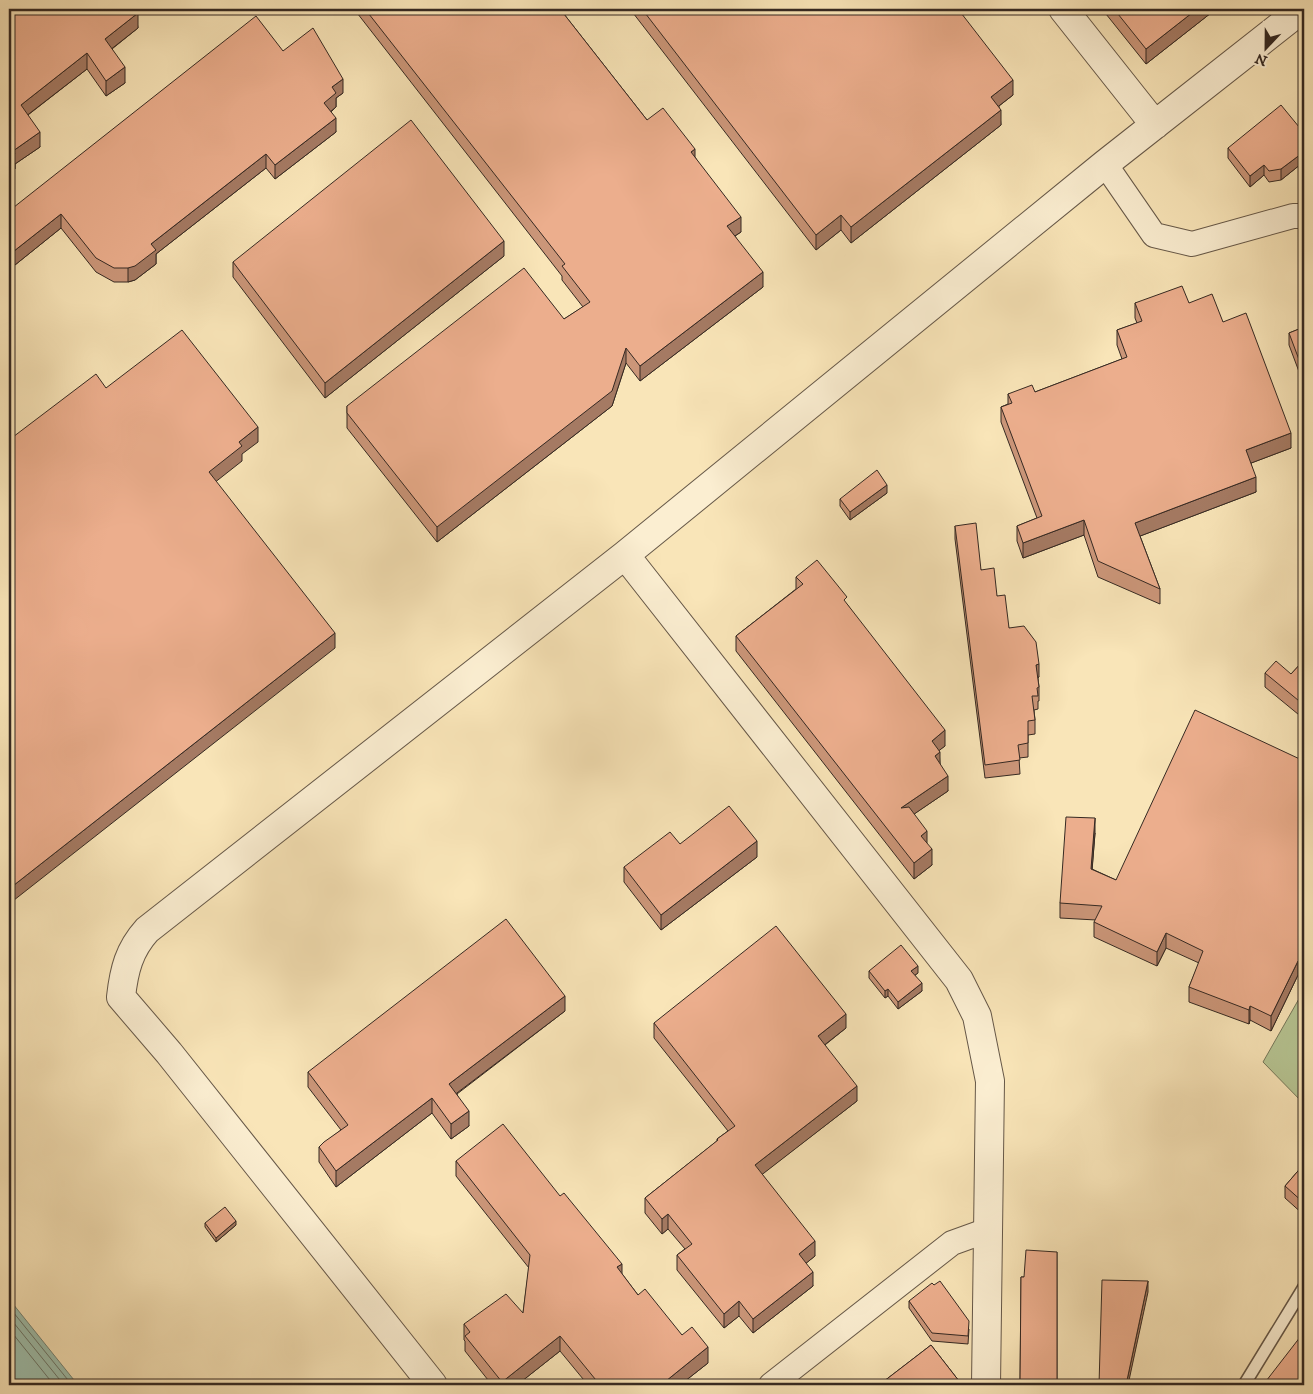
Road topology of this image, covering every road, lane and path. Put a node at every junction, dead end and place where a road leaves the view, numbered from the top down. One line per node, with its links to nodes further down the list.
1 (1063, 9): 3 (street)
2 (1302, 9): 3 (street)
3 (1155, 125): 4 (street)
4 (1106, 164): 5 (street); 6 (street)
5 (1304, 216)
6 (625, 555): 7 (street); 9 (street)
7 (988, 1230): 10 (street); 11 (street)
8 (1304, 1287): 12 (lane)
9 (434, 1385)
10 (771, 1385)
11 (986, 1385)
12 (1244, 1385)

